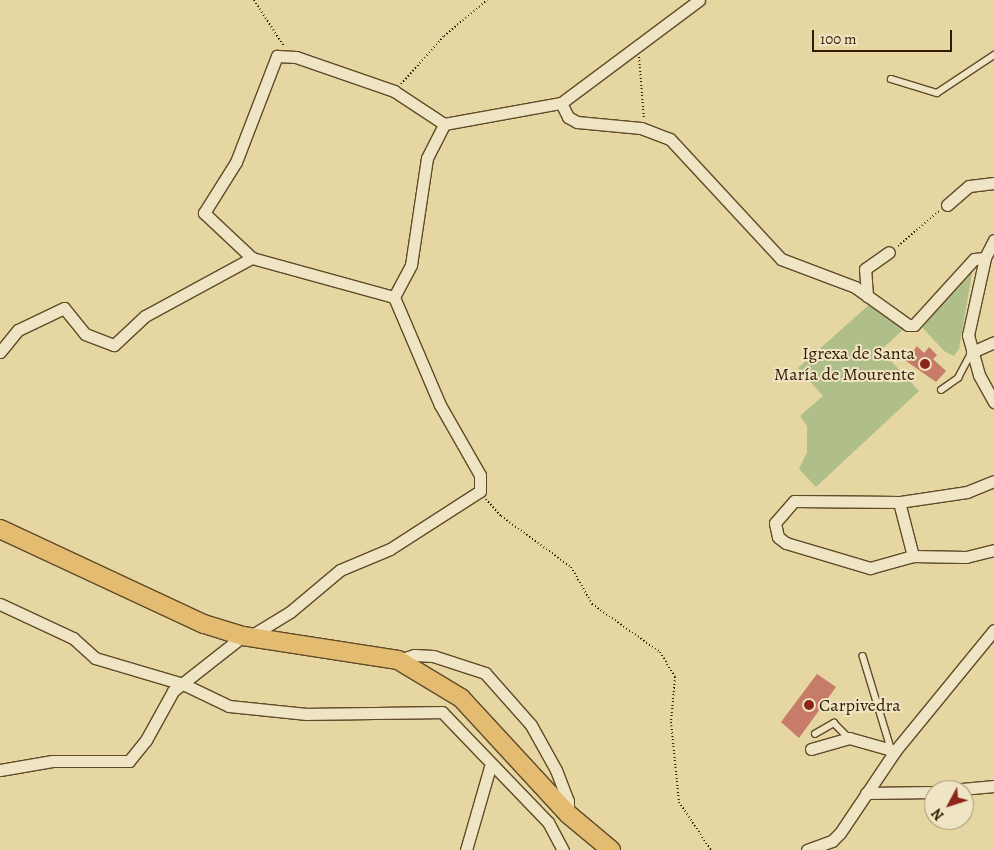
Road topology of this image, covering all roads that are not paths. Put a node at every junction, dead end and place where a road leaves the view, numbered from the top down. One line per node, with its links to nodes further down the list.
1 (698, 0): 4 (street)
2 (994, 55): 3 (lane)
3 (891, 79)
4 (561, 103): 5 (street); 6 (street)
5 (543, 109): 6 (street); 7 (street)
6 (577, 122): 15 (street)
7 (444, 124): 12 (street); 17 (street)
8 (994, 183): 9 (street)
9 (947, 205)
10 (994, 240): 13 (street)
11 (889, 252): 14 (street)
12 (252, 258): 17 (street); 19 (street)
13 (985, 258): 16 (street); 20 (street)
14 (865, 269): 15 (street); 16 (street)
15 (850, 286): 16 (street)
16 (867, 296)
17 (394, 297): 30 (street)
18 (994, 342): 20 (street)
19 (0, 352)
20 (972, 352): 21 (lane); 22 (street)
21 (941, 390)
22 (994, 402)
23 (994, 481): 24 (street)
24 (899, 502): 27 (street); 27 (street)
25 (0, 529): 30 (highway)
26 (994, 550): 27 (street)
27 (913, 556)
28 (0, 604): 33 (street)
29 (994, 630): 37 (street)
30 (246, 637): 32 (highway); 33 (street)
31 (862, 656): 37 (lane)
32 (398, 660): 44 (highway); 44 (street)
33 (183, 684): 38 (street); 39 (street)
34 (815, 734): 35 (lane)
35 (849, 738): 36 (street); 37 (street)
36 (811, 749)
37 (893, 749): 43 (street)
38 (490, 766): 45 (street); 46 (street)
39 (0, 770)
40 (994, 786): 41 (street)
41 (974, 788)
42 (924, 792): 43 (street)
43 (866, 793): 48 (street)
44 (568, 814): 47 (highway)
45 (466, 850)
46 (563, 850)
47 (611, 850)
48 (807, 850)

